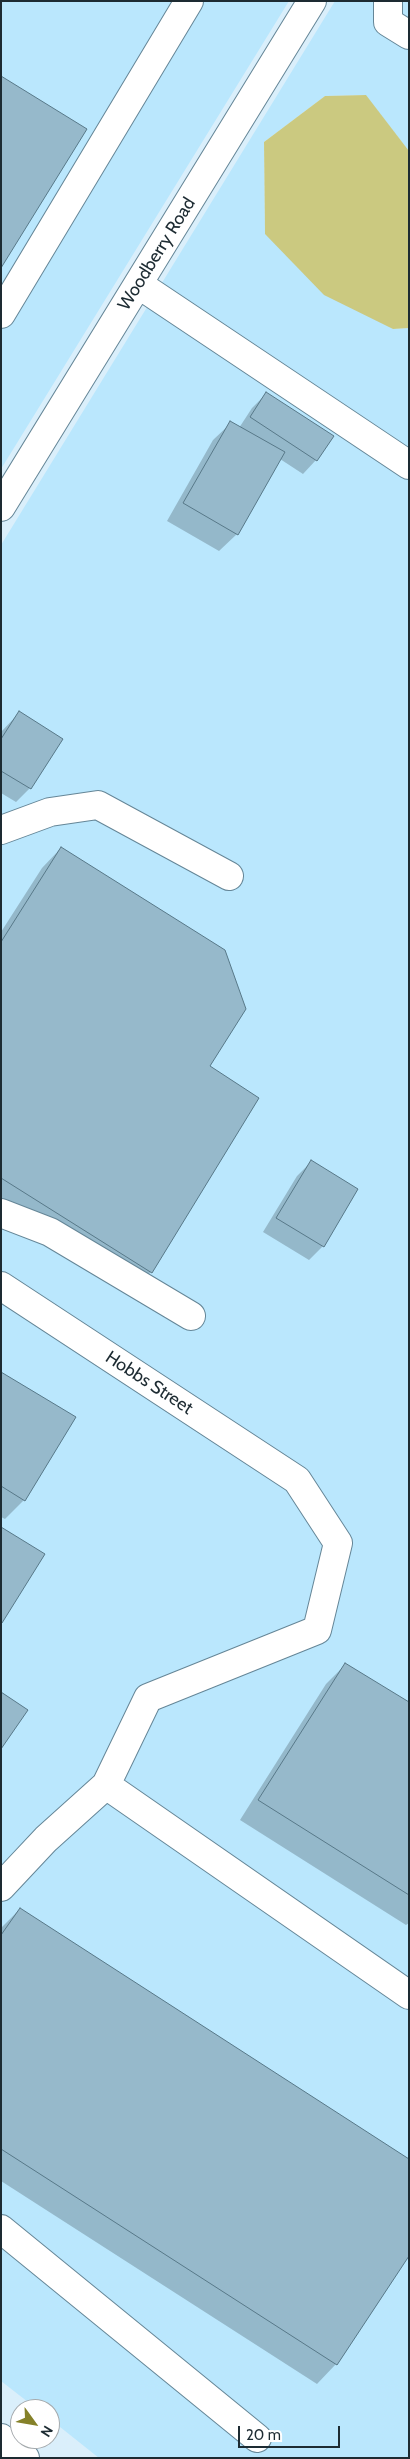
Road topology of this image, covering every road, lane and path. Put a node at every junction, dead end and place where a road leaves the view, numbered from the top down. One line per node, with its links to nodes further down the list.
1 (189, 1): 6 (main road)
2 (312, 1): 5 (main road, Woodberry Road)
3 (388, 1): 4 (main road)
4 (409, 35)
5 (138, 284): 7 (main road); 8 (main road, Woodberry Road)
6 (1, 314)
7 (409, 465)
8 (1, 507)
9 (1, 830): 10 (main road)
10 (229, 876)
11 (1, 1213): 13 (main road)
12 (1, 1286): 14 (main road, Hobbs Street)
13 (191, 1316)
14 (106, 1785): 15 (main road); 16 (main road)
15 (1, 1887)
16 (409, 1995)
17 (1, 2229): 19 (main road)
18 (1, 2438): 20 (main road)
19 (257, 2438)
20 (25, 2458)

